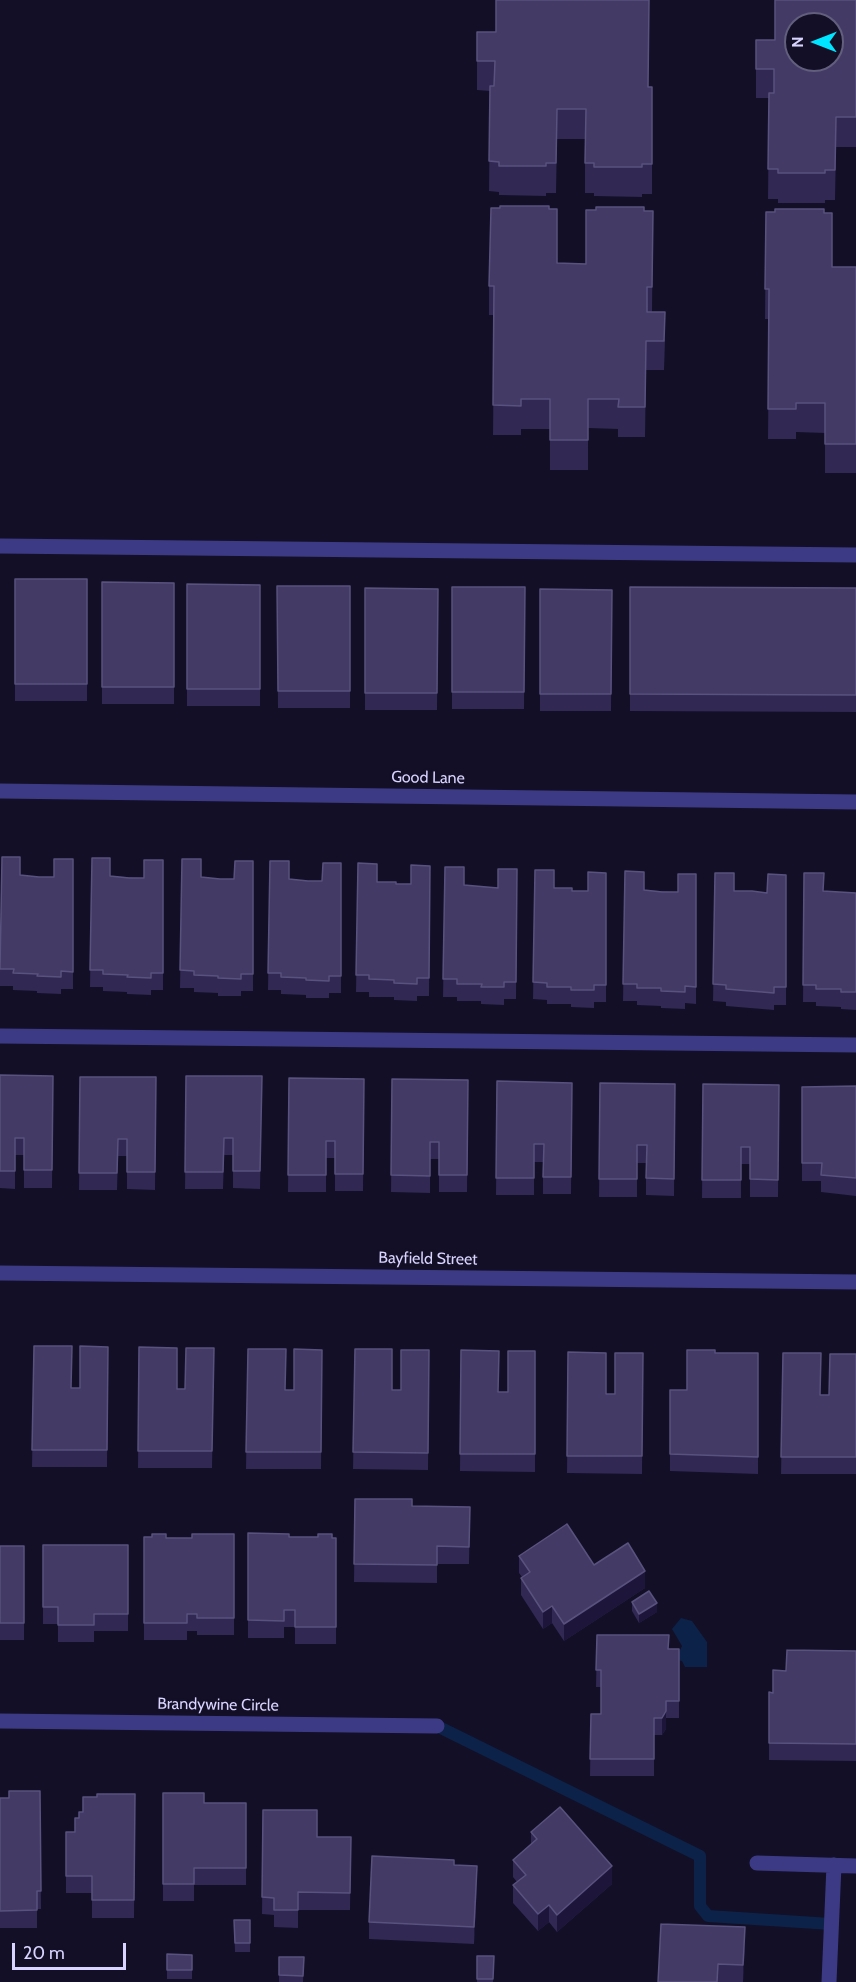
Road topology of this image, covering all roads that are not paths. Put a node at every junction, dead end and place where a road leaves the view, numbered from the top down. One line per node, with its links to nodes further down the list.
1 (0, 546): 2 (street)
2 (856, 555)
3 (0, 791): 4 (street, Good Lane)
4 (856, 802)
5 (0, 1036): 6 (street)
6 (856, 1045)
7 (0, 1273): 8 (street, Bayfield Street)
8 (856, 1282)
9 (0, 1721): 10 (street, Brandywine Circle)
10 (436, 1726)
11 (757, 1863): 12 (street)
12 (834, 1865): 13 (street); 14 (street)
13 (856, 1866)
14 (829, 1982)

